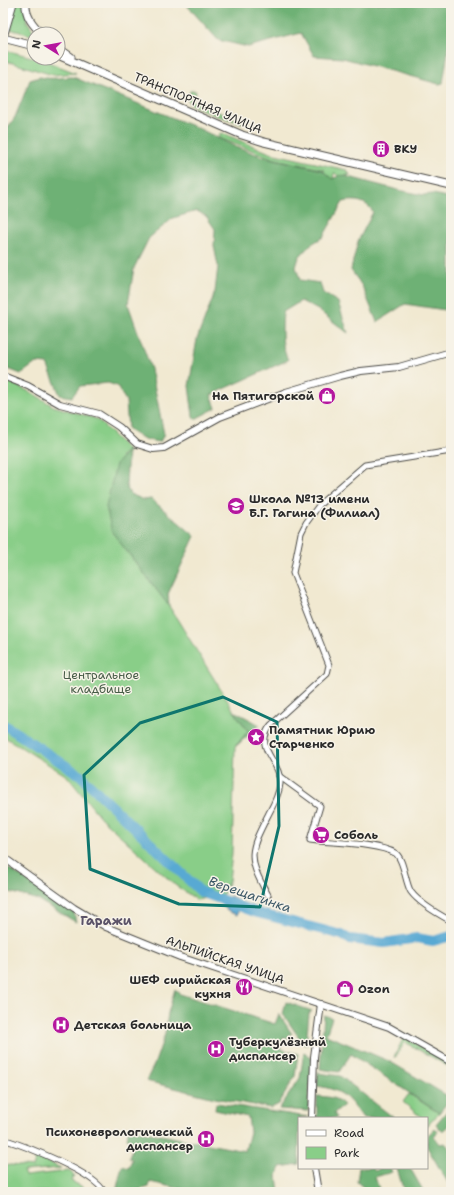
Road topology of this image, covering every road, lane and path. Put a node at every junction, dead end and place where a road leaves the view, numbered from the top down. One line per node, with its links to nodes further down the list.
1 (13, 3): 4 (main road)
2 (26, 3): 3 (main road)
3 (34, 26)
4 (3, 37): 5 (main road)
5 (26, 44)
6 (66, 54): 8 (main road)
7 (66, 58): 8 (main road, ТРАНСПОРТНАЯ УЛИЦА)
8 (79, 63): 9 (main road, ТРАНСПОРТНАЯ УЛИЦА)
9 (451, 186)
10 (451, 352): 11 (street)
11 (3, 376)
12 (451, 451): 13 (street)
13 (279, 776): 15 (street); 16 (street)
14 (3, 857): 17 (street, АЛЬПИЙСКАЯ УЛИЦА)
15 (268, 895)
16 (451, 921)
17 (321, 1004): 18 (street, АЛЬПИЙСКАЯ УЛИЦА); 19 (street)
18 (451, 1062)
19 (312, 1117)
20 (3, 1139): 22 (street)
21 (314, 1169): 23 (street)
22 (104, 1191)
23 (318, 1192)

